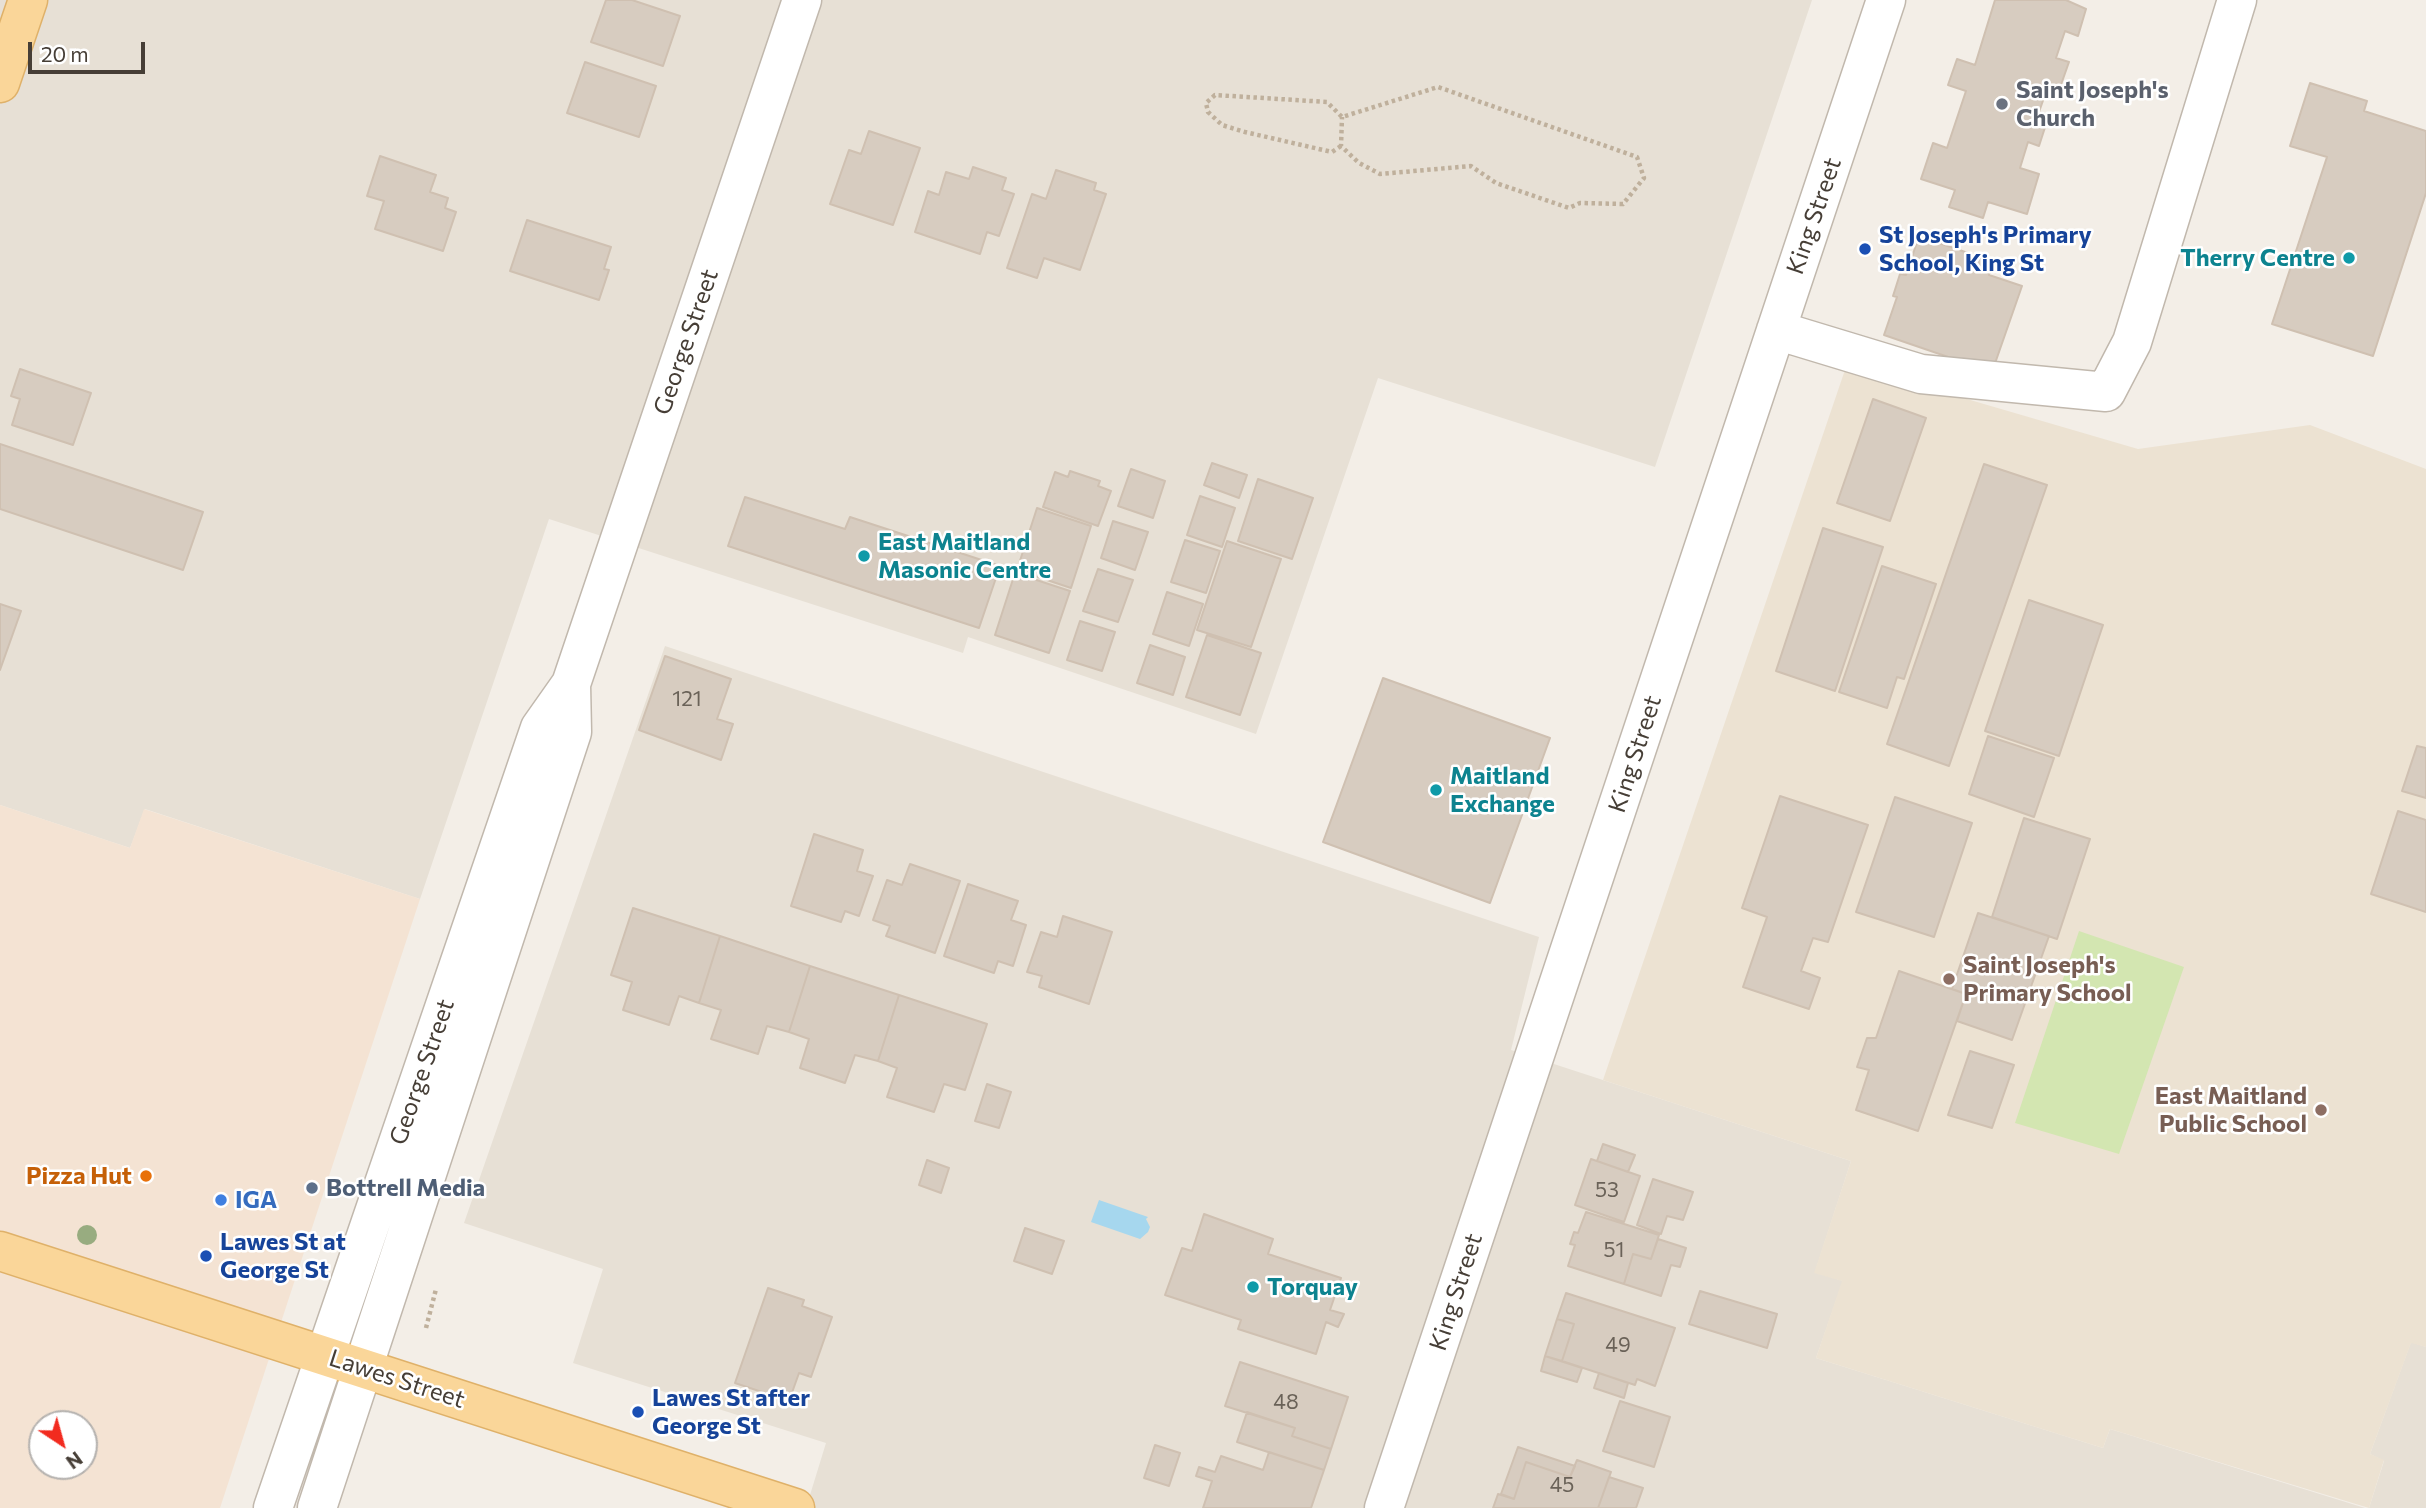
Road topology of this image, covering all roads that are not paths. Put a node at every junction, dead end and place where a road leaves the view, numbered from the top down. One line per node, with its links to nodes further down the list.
1 (28, 0): 5 (main road)
2 (802, 0): 7 (street, George Street)
3 (1886, 0): 6 (street, King Street)
4 (2236, 0): 6 (street)
5 (0, 83)
6 (1776, 330): 14 (street, King Street)
7 (571, 684): 9 (street, George Street); 10 (street, George Street)
8 (0, 1251): 9 (main road, Lawes Street)
9 (325, 1356): 10 (main road, Lawes Street); 11 (street, George Street)
10 (364, 1369): 12 (street, George Street); 13 (main road, Lawes Street)
11 (273, 1508)
12 (317, 1508)
13 (794, 1508)
14 (1384, 1508)

